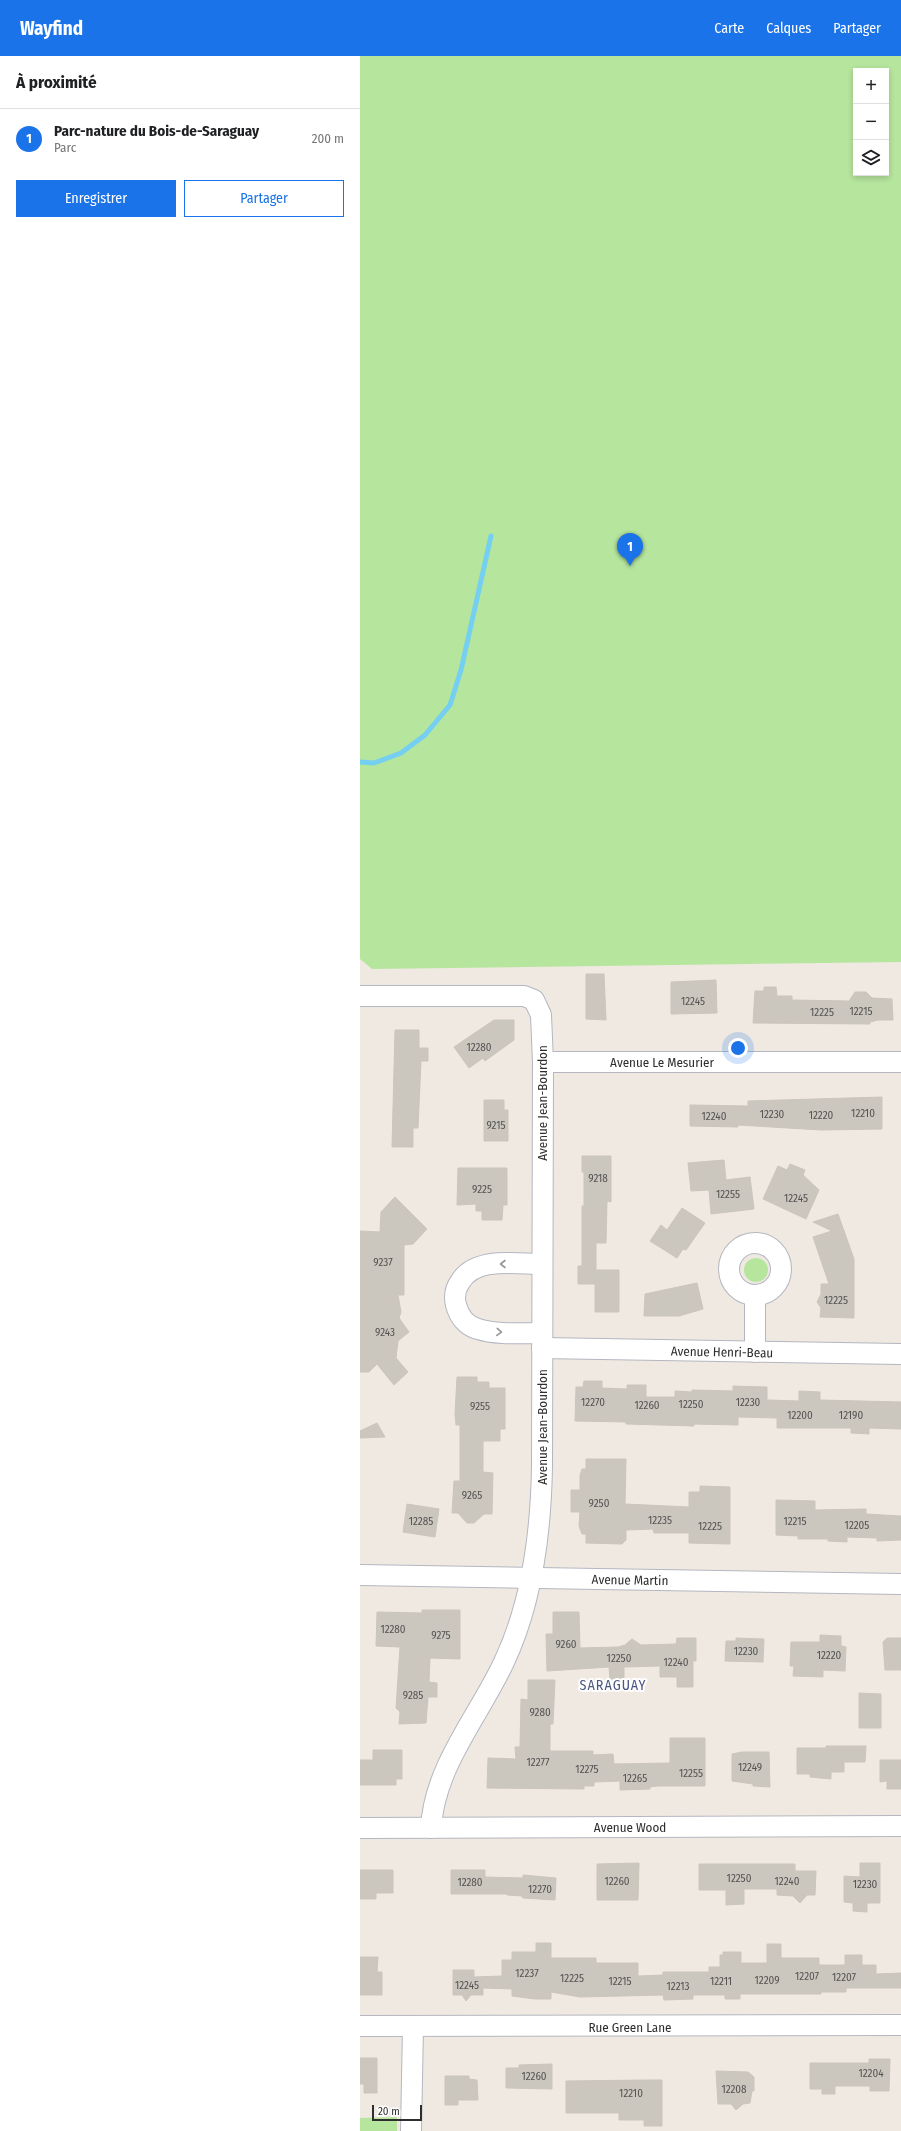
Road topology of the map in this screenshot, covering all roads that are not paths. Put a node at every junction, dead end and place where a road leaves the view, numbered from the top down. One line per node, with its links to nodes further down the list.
1 (360, 996): 2 (street, Avenue Jean-Bourdon)
2 (543, 1062): 3 (street, Avenue Le Mesurier); 4 (street, Avenue Jean-Bourdon)
3 (901, 1062)
4 (542, 1264): 6 (street, Avenue Jean-Bourdon); 6 (street, Avenue Henri-Beau, one-way to 6)
5 (756, 1296): 7 (street)
6 (542, 1340): 7 (street, Avenue Henri-Beau); 10 (street, Avenue Jean-Bourdon)
7 (755, 1352): 8 (street, Avenue Henri-Beau)
8 (901, 1354)
9 (360, 1575): 10 (street, Avenue Martin)
10 (529, 1579): 11 (street, Avenue Martin); 14 (street, Avenue Jean-Bourdon)
11 (901, 1584)
12 (901, 1826): 14 (street, Avenue Wood)
13 (360, 1828): 14 (street, Avenue Wood)
14 (431, 1828)
15 (901, 2025): 17 (street, Rue Green Lane)
16 (360, 2026): 17 (street, Rue Green Lane)
17 (413, 2027): 18 (street)
18 (411, 2131)

